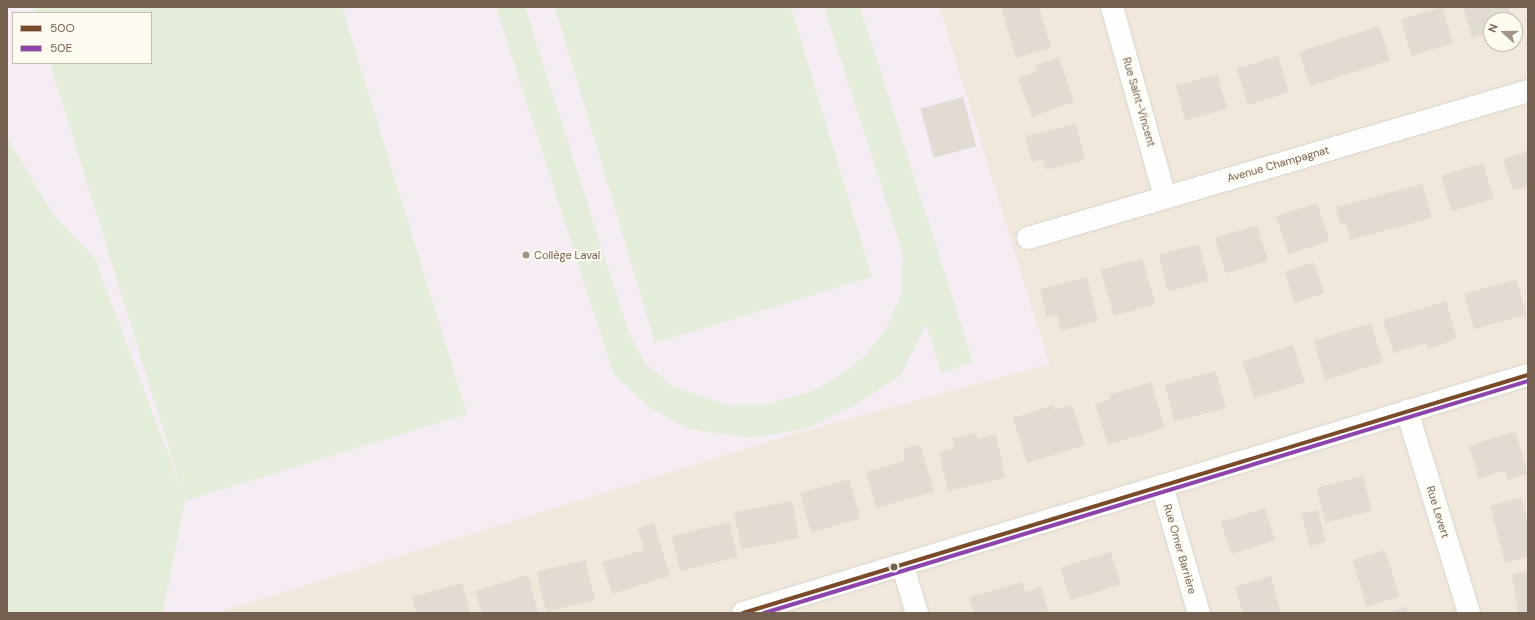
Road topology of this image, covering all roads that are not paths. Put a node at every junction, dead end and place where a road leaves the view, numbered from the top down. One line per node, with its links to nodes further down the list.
1 (1112, 7): 3 (street, Rue Saint-Vincent)
2 (1528, 91): 3 (street, Avenue Champagnat)
3 (1166, 197): 4 (street, Avenue Champagnat)
4 (1028, 238)
5 (1528, 375): 6 (street)
6 (1407, 411): 7 (street); 12 (street, Rue Levert)
7 (1162, 486): 8 (street); 11 (street, Rue Omer Barrière)
8 (903, 567): 9 (street); 10 (street)
9 (743, 613)
10 (917, 613)
11 (1198, 613)
12 (1469, 613)

